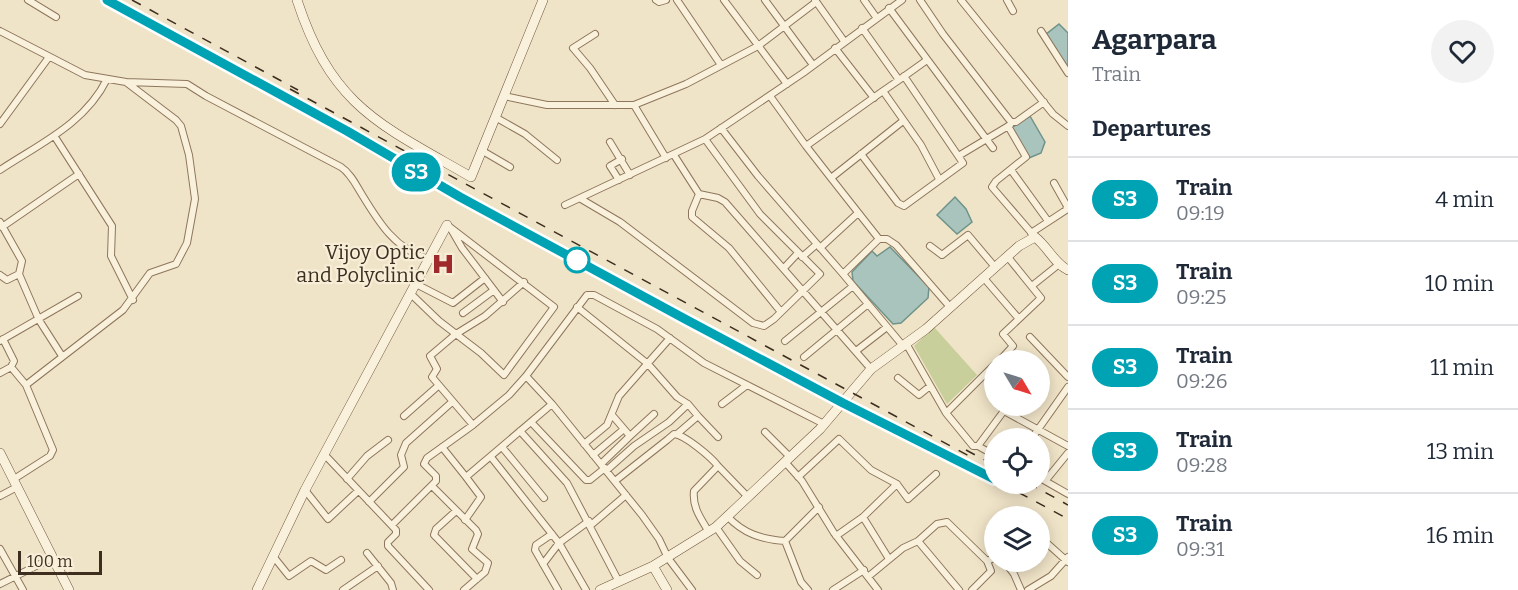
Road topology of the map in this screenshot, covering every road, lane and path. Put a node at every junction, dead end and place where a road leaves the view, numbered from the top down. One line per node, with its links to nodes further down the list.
1 (28, 0): 17 (street)
2 (297, 0): 55 (street)
3 (543, 0): 37 (street)
4 (656, 0): 5 (street)
5 (666, 0)
6 (676, 0): 30 (street)
7 (765, 0): 19 (street)
8 (864, 0): 18 (street)
9 (902, 0): 15 (street)
10 (920, 0): 46 (street)
11 (961, 0): 40 (street)
12 (1007, 0): 16 (street)
13 (727, 1): 25 (street)
14 (815, 1): 19 (street); 24 (street)
15 (889, 8): 18 (street); 28 (street)
16 (1012, 11)
17 (56, 17)
18 (876, 17): 20 (street)
19 (784, 27): 25 (street); 29 (street)
20 (862, 28): 24 (street); 32 (street)
21 (0, 31): 27 (street)
22 (1041, 31): 31 (street)
23 (595, 34): 41 (street)
24 (844, 41): 26 (street)
25 (758, 46): 30 (street); 35 (street)
26 (835, 48): 29 (street); 39 (street)
27 (49, 57): 33 (street); 45 (street)
28 (927, 60): 32 (street); 51 (street)
29 (813, 65): 35 (street)
30 (721, 66): 42 (street)
31 (1068, 73)
32 (901, 78): 36 (street); 58 (street)
33 (107, 79): 34 (street); 49 (street)
34 (126, 82): 84 (street); 102 (street)
35 (787, 84): 38 (street)
36 (883, 91): 39 (street); 44 (street)
37 (504, 96): 41 (street); 43 (street)
38 (770, 96): 48 (street); 53 (street)
39 (874, 98): 53 (street)
40 (1044, 102): 46 (street); 47 (street)
41 (615, 105): 42 (street)
42 (634, 105): 59 (street)
43 (495, 117): 55 (street); 61 (street)
44 (903, 121): 56 (street); 69 (street)
45 (0, 124)
46 (1010, 124): 51 (street); 64 (street)
47 (1068, 126)
48 (721, 128): 50 (street); 80 (street)
49 (55, 137): 63 (street); 65 (street)
50 (705, 138): 57 (street); 82 (street)
51 (986, 138): 54 (street); 58 (street)
52 (610, 142): 60 (street)
53 (806, 146): 67 (street)
54 (993, 148)
55 (481, 150): 62 (street)
56 (861, 154): 67 (street); 69 (street)
57 (674, 155): 59 (street); 71 (street)
58 (960, 155): 69 (street)
59 (666, 158): 66 (street)
60 (622, 159): 66 (street); 68 (street)
61 (557, 160)
62 (510, 167)
63 (0, 170)
64 (1011, 170): 75 (street); 78 (street)
65 (79, 174): 76 (street); 102 (street)
66 (630, 175): 68 (street)
67 (831, 178): 74 (street)
68 (619, 180): 72 (street)
69 (939, 180)
70 (1054, 183): 75 (street)
71 (699, 194): 87 (street); 108 (street)
72 (581, 199): 73 (street); 108 (street)
73 (565, 205)
74 (858, 213): 79 (street); 80 (street)
75 (1048, 222): 78 (street)
76 (1, 224): 89 (street)
77 (449, 227): 84 (street); 93 (street); 94 (street)
78 (1033, 235): 83 (street); 85 (street)
79 (879, 239): 90 (street); 106 (street)
80 (818, 246): 82 (street); 90 (street)
81 (930, 246): 86 (street)
82 (800, 255): 87 (street); 99 (street)
83 (1007, 256): 86 (street); 96 (street)
84 (429, 259): 95 (street)
85 (1058, 265): 88 (street); 96 (street)
86 (995, 267): 92 (street)
87 (784, 268): 99 (street)
88 (1068, 270)
89 (19, 274): 91 (street); 111 (street)
90 (843, 274): 97 (street)
91 (0, 275)
92 (983, 277): 106 (street); 110 (street)
93 (485, 278): 95 (street); 98 (street)
94 (524, 282): 103 (street); 114 (street)
95 (416, 284): 100 (street)
96 (1033, 285): 110 (street)
97 (853, 286): 104 (street); 107 (street)
98 (494, 290): 103 (street); 109 (street)
99 (803, 291): 107 (street); 108 (street)
100 (411, 294): 114 (street); 172 (street)
101 (78, 296): 111 (street)
102 (133, 300): 122 (street)
103 (503, 302): 114 (street)
104 (868, 304): 112 (street); 113 (street)
105 (578, 307): 116 (street); 124 (street); 129 (street)
106 (950, 307): 119 (street)
107 (820, 311): 113 (street); 118 (street)
108 (782, 312)
109 (463, 313)
110 (1019, 319): 120 (street)
111 (39, 320): 117 (street); 122 (street)
112 (887, 327): 119 (street); 121 (street)
113 (836, 330): 121 (street); 123 (street)
114 (456, 334): 134 (street)
115 (1030, 337): 130 (street)
116 (670, 338): 124 (street); 133 (street)
117 (2, 340): 125 (street)
118 (785, 341)
119 (905, 346): 126 (street); 135 (street)
120 (1009, 350)
121 (856, 351): 126 (street)
122 (62, 356): 132 (street)
123 (804, 357)
124 (648, 364): 139 (street); 143 (street)
125 (11, 367): 127 (street); 132 (street)
126 (871, 369): 147 (street)
127 (0, 373)
128 (984, 375): 141 (street)
129 (526, 376): 138 (street); 148 (street)
130 (1068, 377)
131 (898, 378): 135 (street)
132 (26, 385): 184 (street)
133 (747, 385): 140 (street); 147 (street)
134 (438, 386): 137 (street); 144 (street)
135 (930, 386): 141 (street)
136 (1068, 387): 151 (street)
137 (452, 402): 148 (street); 195 (street)
138 (552, 404): 146 (street); 162 (street)
139 (688, 404): 145 (street); 177 (street)
140 (722, 404)
141 (946, 413): 164 (street)
142 (654, 414): 156 (street)
143 (612, 415): 152 (street); 157 (street)
144 (404, 416)
145 (698, 416): 155 (street); 158 (street)
146 (531, 422): 153 (street); 177 (street)
147 (824, 424): 175 (street)
148 (474, 425): 166 (street)
149 (991, 428): 150 (street)
150 (1034, 428)
151 (1038, 428)
152 (624, 429): 156 (street); 163 (street)
153 (520, 431): 167 (street); 201 (street)
154 (765, 432): 175 (street)
155 (677, 434): 176 (street); 183 (street)
156 (630, 436): 170 (street)
157 (593, 437): 162 (street); 163 (street)
158 (718, 437)
159 (1050, 437): 165 (street)
160 (984, 438): 164 (street)
161 (388, 441): 182 (street)
162 (584, 444): 173 (street)
163 (604, 446): 170 (street); 173 (street)
164 (978, 446): 168 (street)
165 (1068, 446)
166 (442, 447): 180 (street); 187 (street)
167 (502, 447): 174 (street); 194 (street)
168 (984, 449)
169 (0, 453): 184 (street)
170 (612, 453): 177 (street)
171 (1068, 453): 178 (street)
172 (324, 454): 182 (street); 188 (street)
173 (593, 455): 177 (street)
174 (491, 457): 180 (street); 204 (street)
175 (788, 460): 181 (street); 193 (street)
176 (718, 466): 193 (street); 203 (street)
177 (604, 468): 183 (street)
178 (1050, 472)
179 (936, 474): 186 (street)
180 (466, 477): 200 (street)
181 (798, 477): 186 (street); 196 (street)
182 (347, 479): 189 (street)
183 (615, 480): 191 (street)
184 (16, 483): 192 (street); 213 (street)
185 (1050, 483): 190 (street)
186 (897, 484): 199 (street)
187 (432, 486): 197 (street); 202 (street)
188 (305, 490): 189 (street); 212 (street)
189 (358, 491): 195 (street)
190 (1068, 494)
191 (626, 495): 201 (street); 214 (street)
192 (0, 496)
193 (747, 496): 198 (street)
194 (543, 498)
195 (369, 502): 202 (street)
196 (819, 507): 205 (street); 206 (street)
197 (456, 511): 200 (street); 228 (street)
198 (727, 516): 203 (street); 206 (street)
199 (863, 517): 205 (street); 217 (street)
200 (465, 520): 228 (street)
201 (590, 523): 208 (street); 230 (street)
202 (392, 525): 236 (street)
203 (713, 530): 214 (street); 225 (street)
204 (552, 534): 208 (street); 219 (street)
205 (836, 536): 222 (street)
206 (785, 541): 243 (street)
207 (918, 541): 215 (street); 217 (street); 246 (street)
208 (559, 543): 219 (street); 239 (street)
209 (1050, 546): 218 (street)
210 (0, 549): 226 (street)
211 (367, 553): 220 (street)
212 (273, 556): 216 (street); 233 (street)
213 (52, 558): 226 (street); 232 (street)
214 (668, 558): 221 (street); 242 (street)
215 (984, 558)
216 (341, 560)
217 (889, 560): 227 (street)
218 (1067, 560): 249 (street)
219 (543, 564): 238 (street)
220 (378, 566): 234 (street); 235 (street)
221 (653, 566): 230 (street); 241 (street)
222 (864, 570): 227 (street); 244 (street)
223 (990, 572): 247 (street)
224 (1012, 572): 248 (street)
225 (757, 575)
226 (16, 576): 229 (street); 231 (street)
227 (869, 576): 245 (street)
228 (477, 579): 237 (street)
229 (0, 584)
230 (616, 585): 240 (street)
231 (22, 590)
232 (69, 590)
233 (257, 590)
234 (344, 590)
235 (393, 590)
236 (429, 590)
237 (464, 590)
238 (558, 590)
239 (586, 590)
240 (600, 590)
241 (667, 590)
242 (692, 590)
243 (808, 590)
244 (833, 590)
245 (878, 590)
246 (959, 590)
247 (972, 590)
248 (1021, 590)
249 (1029, 590)

